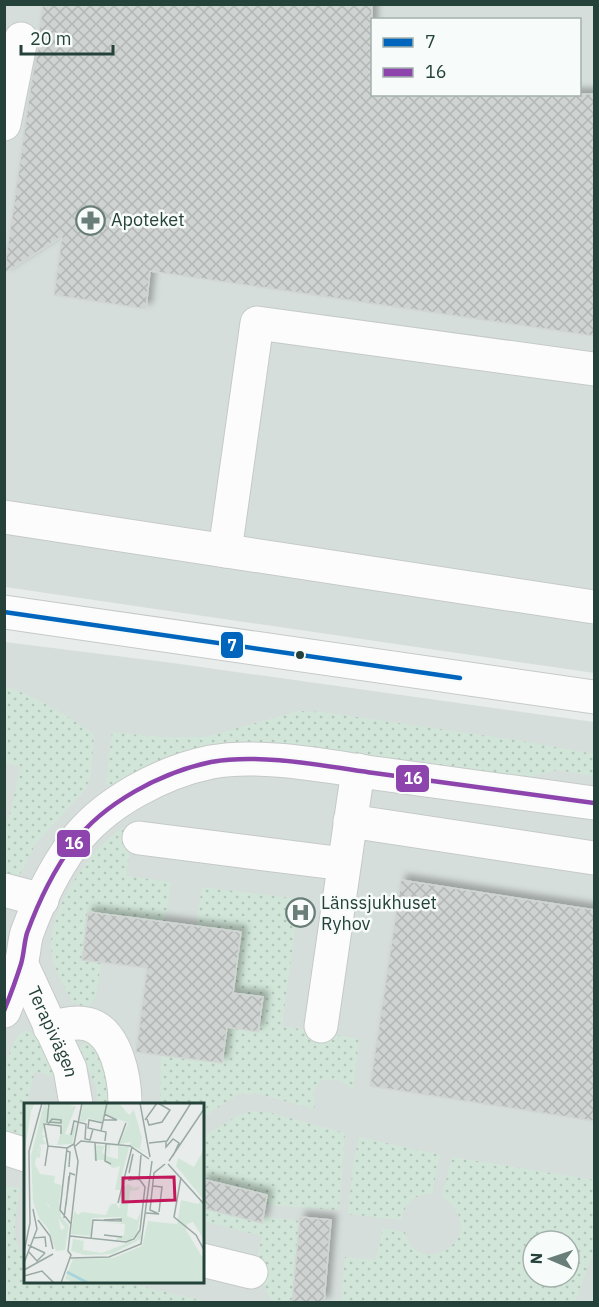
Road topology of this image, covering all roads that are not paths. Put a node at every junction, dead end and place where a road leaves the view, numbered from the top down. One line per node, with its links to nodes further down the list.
1 (21, 39): 2 (street)
2 (4, 124)
3 (594, 369): 5 (street)
4 (4, 517): 5 (street)
5 (225, 551): 6 (street)
6 (594, 607)
7 (4, 612): 8 (street)
8 (594, 697)
9 (358, 770): 10 (street, Terapivägen); 11 (street); 16 (street, Terapivägen)
10 (594, 803)
11 (351, 821): 13 (street); 14 (street)
12 (139, 838): 14 (street)
13 (594, 858)
14 (344, 864): 19 (street)
15 (4, 890): 16 (street)
16 (42, 900): 17 (street, Terapivägen)
17 (21, 963): 18 (street, Terapivägen); 20 (street, Terapivägen)
18 (4, 1011)
19 (321, 1026)
20 (50, 1028): 21 (street, Terapivägen); 22 (street)
21 (76, 1103)
22 (125, 1103)
23 (4, 1148): 24 (street)
24 (24, 1154)
25 (204, 1260): 26 (street)
26 (250, 1272)

